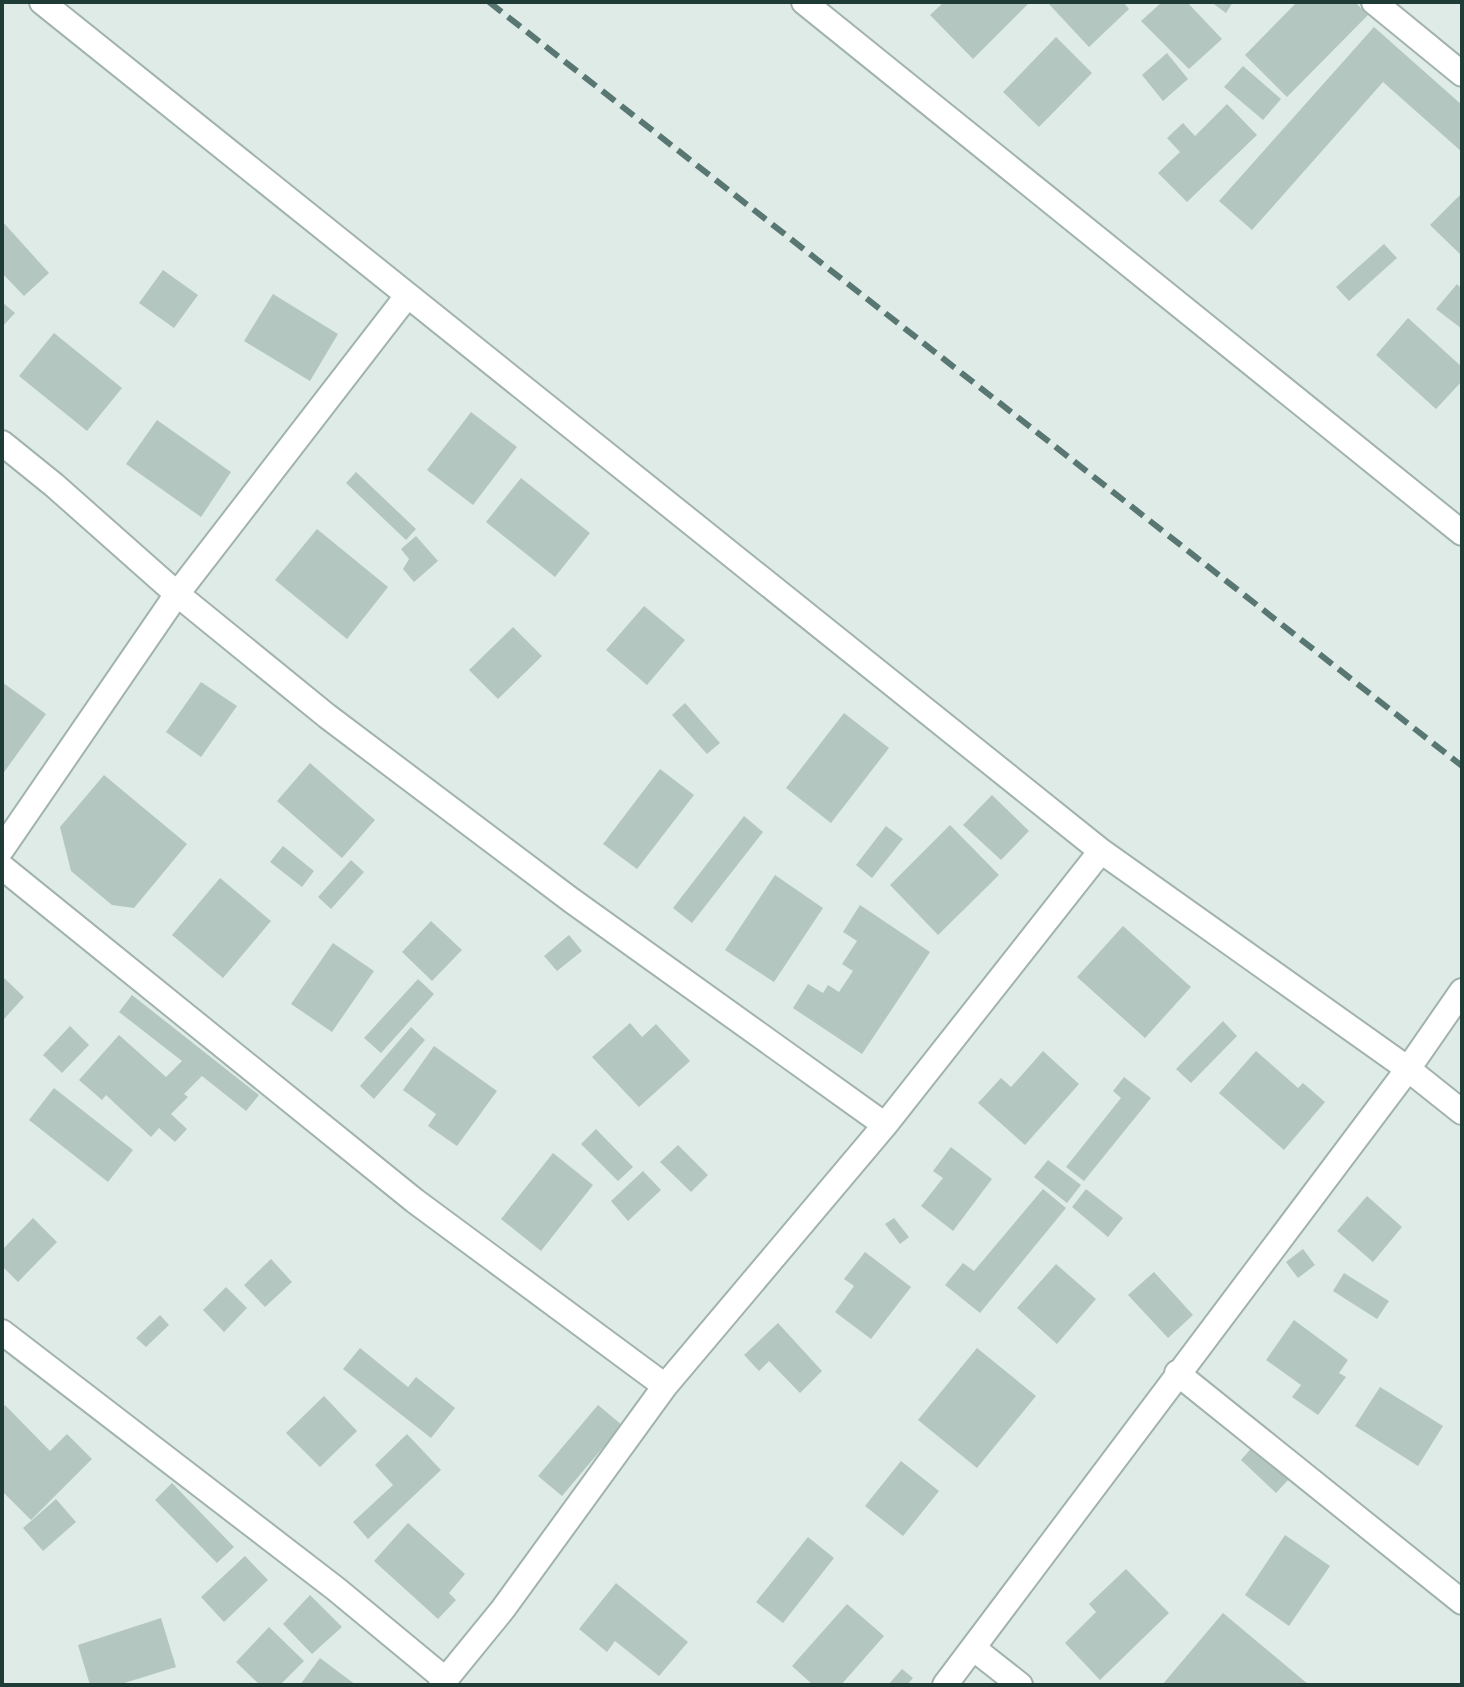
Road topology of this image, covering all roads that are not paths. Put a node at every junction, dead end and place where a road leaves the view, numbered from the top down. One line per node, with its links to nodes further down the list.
1 (42, 2): 5 (street)
2 (804, 2): 7 (street)
3 (1374, 2): 4 (street)
4 (1462, 74)
5 (407, 296): 8 (street); 10 (street)
6 (2, 443): 8 (street)
7 (1462, 533)
8 (177, 594): 9 (street); 15 (street)
9 (2, 849)
10 (1101, 851): 13 (street); 15 (street)
11 (2, 867): 18 (street)
12 (1462, 991): 13 (street)
13 (1408, 1069): 14 (street); 17 (street)
14 (1462, 1112)
15 (885, 1125): 18 (street)
16 (2, 1332): 21 (street)
17 (1177, 1373): 19 (street); 20 (street)
18 (665, 1386): 21 (street)
19 (1462, 1602)
20 (973, 1648): 22 (street); 23 (street)
21 (443, 1682)
22 (945, 1685)
23 (1020, 1685)

